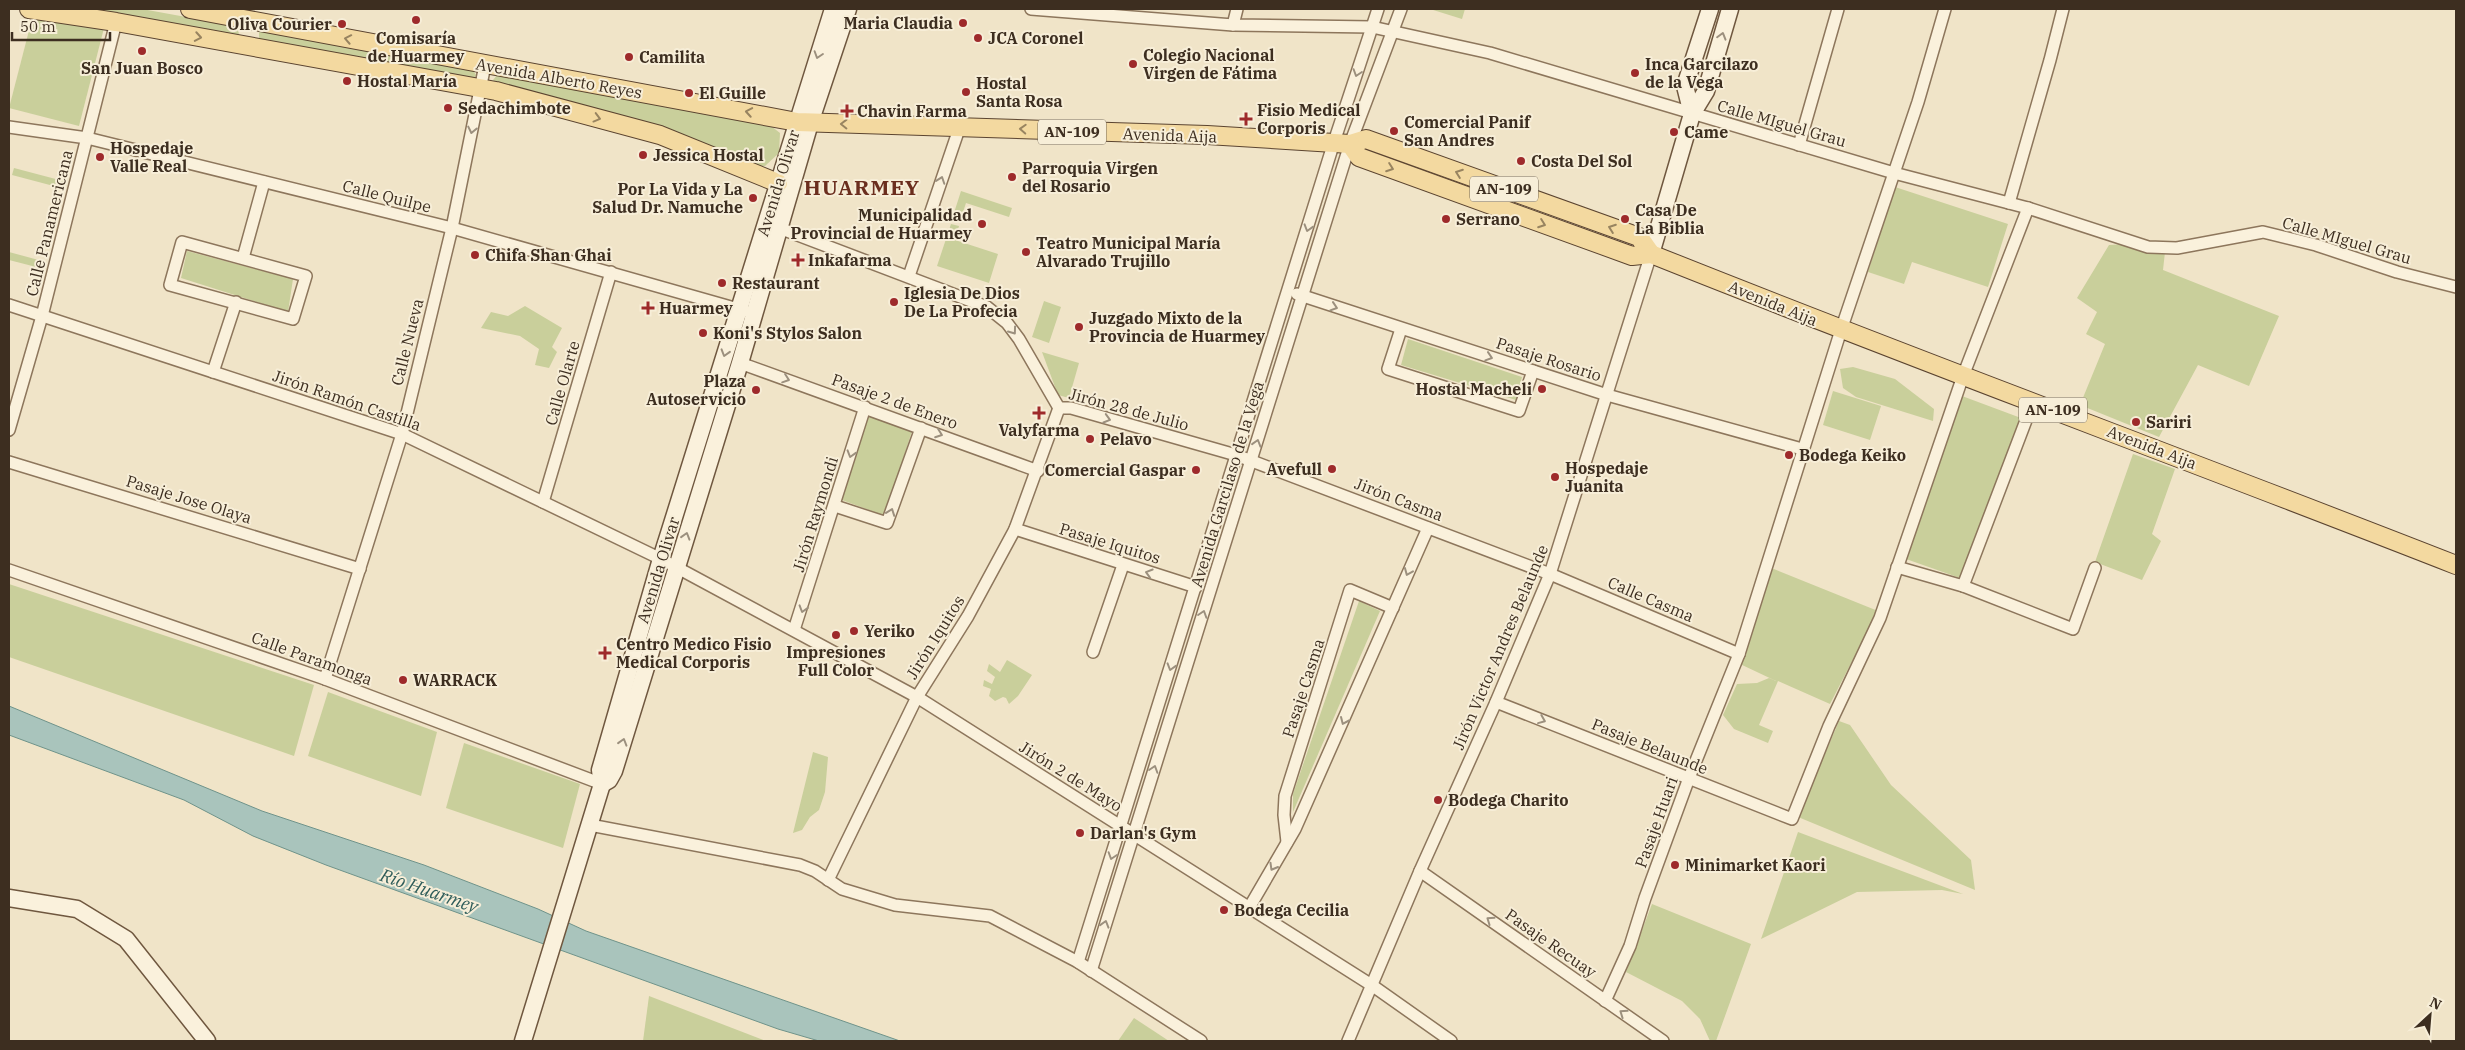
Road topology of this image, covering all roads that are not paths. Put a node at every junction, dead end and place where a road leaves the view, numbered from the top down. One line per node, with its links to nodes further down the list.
1 (29, 9): 15 (main road, Avenida Alberto Reyes)
2 (190, 9): 14 (main road, Avenida Alberto Reyes / AN-109)
3 (833, 9): 23 (street, Avenida Olivar, one-way to 23)
4 (848, 9): 23 (street, Avenida Olivar)
5 (1030, 9): 16 (street, Calle MIguel Grau)
6 (1237, 9): 16 (street)
7 (1378, 9): 17 (street, Avenida Garcilaso de la Vega)
8 (1401, 9): 18 (street, Avenida Garcilaso de la Vega)
9 (1710, 9): 22 (street)
10 (1730, 9): 22 (street, one-way to 10)
11 (1838, 9): 28 (street)
12 (1945, 9): 29 (street, Pasaje Huari)
13 (2063, 9): 32 (street)
14 (250, 20): 19 (main road); 20 (main road, Avenida Alberto Reyes / AN-109, one-way to 14)
15 (116, 22): 19 (main road, Avenida Alberto Reyes, one-way to 19); 26 (street, Calle Panamericana)
16 (1232, 25): 17 (street, Calle MIguel Grau)
17 (1372, 27): 18 (street, Calle MIguel Grau); 27 (street, Avenida Garcilaso de la Vega, one-way to 27)
18 (1393, 33): 22 (street, Calle MIguel Grau); 27 (street, Avenida Garcilaso de la Vega)
19 (246, 46): 21 (main road, Avenida Alberto Reyes)
20 (485, 65): 21 (street, Calle Nueva); 23 (main road, Avenida Alberto Reyes / AN-109, one-way to 20)
21 (480, 89): 31 (main road, Avenida Alberto Reyes, one-way to 31); 35 (street, Calle Nueva, one-way to 35)
22 (1692, 114): 28 (street, Calle MIguel Grau); 36 (street)
23 (803, 123): 24 (main road, Avenida Aija / AN-109, one-way to 23); 31 (street, Avenida Olivar); 34 (street, Avenida Olivar)
24 (960, 126): 27 (main road, Avenida Aija / AN-109, one-way to 24); 39 (street, one-way to 24)
25 (9, 127): 26 (street, Calle Quilpe)
26 (87, 138): 30 (street, Calle Quilpe); 46 (street, Calle Panamericana)
27 (1342, 143): 36 (main road, Avenida Aija / AN-109); 41 (street, Avenida Garcilaso de la Vega, one-way to 41); 42 (street, Avenida Garcilaso de la Vega)
28 (1799, 145): 29 (street, Calle MIguel Grau)
29 (1894, 173): 32 (street, Calle MIguel Grau); 48 (street, Pasaje Huari)
30 (264, 182): 35 (street, Calle Quilpe); 37 (street)
31 (778, 183): 34 (street, Avenida Olivar)
32 (2009, 203): 33 (street, Calle MIguel Grau)
33 (2028, 208): 40 (street, Calle MIguel Grau); 52 (street)
34 (772, 226): 39 (street, Jirón 28 de Julio); 45 (street, Avenida Olivar)
35 (452, 228): 38 (street, Calle Quilpe); 59 (street, Calle Nueva)
36 (1651, 254): 48 (main road, Avenida Aija / AN-109); 53 (street, Jirón Victor Andres Belaunde)
37 (243, 258): 43 (street); 43 (street)
38 (611, 272): 45 (street, Calle Quilpe); 65 (street, Calle Olarte)
39 (909, 276): 56 (street, Jirón 28 de Julio, one-way to 56)
40 (2456, 288)
41 (1288, 292): 42 (street, Pasaje Rosario); 61 (street, Avenida Garcilaso de la Vega)
42 (1303, 296): 47 (street, Pasaje Rosario, one-way to 47); 62 (street, Avenida Garcilaso de la Vega, one-way to 42)
43 (236, 302): 51 (street)
44 (9, 305): 46 (street, Jirón Ramón Castilla)
45 (746, 311): 49 (street, Avenida Olivar); 69 (street, Avenida Olivar, one-way to 69)
46 (42, 316): 51 (street, Jirón Ramón Castilla); 58 (street, Calle Panamericana)
47 (1401, 329): 50 (street, Pasaje Rosario, one-way to 50); 50 (street)
48 (1841, 330): 52 (main road, Avenida Aija / AN-109); 60 (street, Pasaje Huari)
49 (740, 363): 55 (street, Pasaje 2 de Enero, one-way to 55); 72 (street, Avenida Olivar, one-way to 49)
50 (1532, 371): 53 (street, Pasaje Rosario)
51 (213, 372): 59 (street, Jirón Ramón Castilla)
52 (1963, 376): 54 (main road, Avenida Aija / AN-109); 73 (street)
53 (1607, 395): 60 (street, Pasaje Rosario); 77 (street, Jirón Victor Andres Belaunde)
54 (2033, 402): 70 (main road, Avenida Aija / AN-109); 78 (street)
55 (865, 407): 57 (street, Pasaje 2 de Enero); 66 (street, Jirón Raymondi, one-way to 66)
56 (1059, 408): 61 (street, Jirón 28 de Julio, one-way to 61); 64 (street, Jirón Iquitos)
57 (921, 428): 64 (street, Pasaje 2 de Enero, one-way to 64); 66 (street, one-way to 57)
58 (9, 430)
59 (402, 434): 65 (street, Jirón Ramón Castilla); 75 (street, Calle Nueva)
60 (1802, 449): 83 (street, Pasaje Huari)
61 (1236, 455): 62 (street, Jirón Casma); 79 (street, Avenida Garcilaso de la Vega)
62 (1252, 461): 67 (street, Jirón Casma); 91 (street, Avenida Garcilaso de la Vega, one-way to 62)
63 (9, 462): 75 (street, Pasaje Jose Olaya)
64 (1038, 471): 68 (street, Jirón Iquitos)
65 (543, 502): 69 (street, Jirón Ramón Castilla)
66 (835, 506): 81 (street, Jirón Raymondi, one-way to 81)
67 (1428, 528): 77 (street, Jirón Casma); 80 (street, one-way to 80)
68 (1015, 529): 71 (street, Pasaje Iquitos); 85 (street, Jirón Iquitos)
69 (660, 559): 72 (street, Jirón 2 de Mayo); 88 (street, Avenida Olivar)
70 (2456, 564)
71 (1123, 565): 79 (street, Pasaje Iquitos, one-way to 71); 82 (street)
72 (676, 567): 81 (street, Jirón 2 de Mayo); 88 (street, Avenida Olivar, one-way to 72)
73 (1897, 567): 78 (street); 87 (street, Pasaje Belaunde)
74 (2095, 568): 78 (street)
75 (360, 569): 84 (street, Calle Nueva)
76 (9, 570): 84 (street, Calle Paramonga)
77 (1550, 574): 83 (street, Calle Casma); 86 (street, Jirón Victor Andres Belaunde)
78 (1963, 586)
79 (1196, 587): 90 (street, Avenida Garcilaso de la Vega, one-way to 90)
80 (1393, 608): 92 (street, one-way to 92); 92 (street, Pasaje Casma)
81 (794, 630): 85 (street, Jirón 2 de Mayo)
82 (1093, 652)
83 (1739, 654): 87 (street, Pasaje Huari)
84 (325, 679): 88 (street, Calle Paramonga)
85 (917, 697): 90 (street, Jirón 2 de Mayo); 94 (street, Jirón Iquitos)
86 (1496, 702): 87 (street, Pasaje Belaunde, one-way to 87); 93 (street, Jirón Victor Andres Belaunde)
87 (1690, 778): 100 (street, Pasaje Huari)
88 (602, 784): 89 (street)
89 (590, 825): 94 (street); 102 (street)
90 (1121, 827): 91 (street, Jirón 2 de Mayo); 97 (street, Avenida Garcilaso de la Vega, one-way to 97)
91 (1134, 834): 96 (street, Jirón 2 de Mayo); 98 (street, Avenida Garcilaso de la Vega, one-way to 91)
92 (1287, 842): 96 (street, one-way to 96)
93 (1420, 871): 99 (street, Jirón Victor Andres Belaunde); 100 (street, Pasaje Recuay, one-way to 93)
94 (828, 880): 97 (street)
95 (9, 898): 101 (street)
96 (1249, 908): 99 (street, Jirón 2 de Mayo)
97 (1078, 962): 98 (street)
98 (1091, 971): 103 (street)
99 (1373, 986): 104 (street, Jirón Victor Andres Belaunde); 105 (street, Jirón 2 de Mayo)
100 (1605, 1001): 106 (street, Pasaje Recuay, one-way to 100)
101 (207, 1041)
102 (523, 1041)
103 (1201, 1041)
104 (1348, 1041)
105 (1451, 1041)
106 (1663, 1041)

